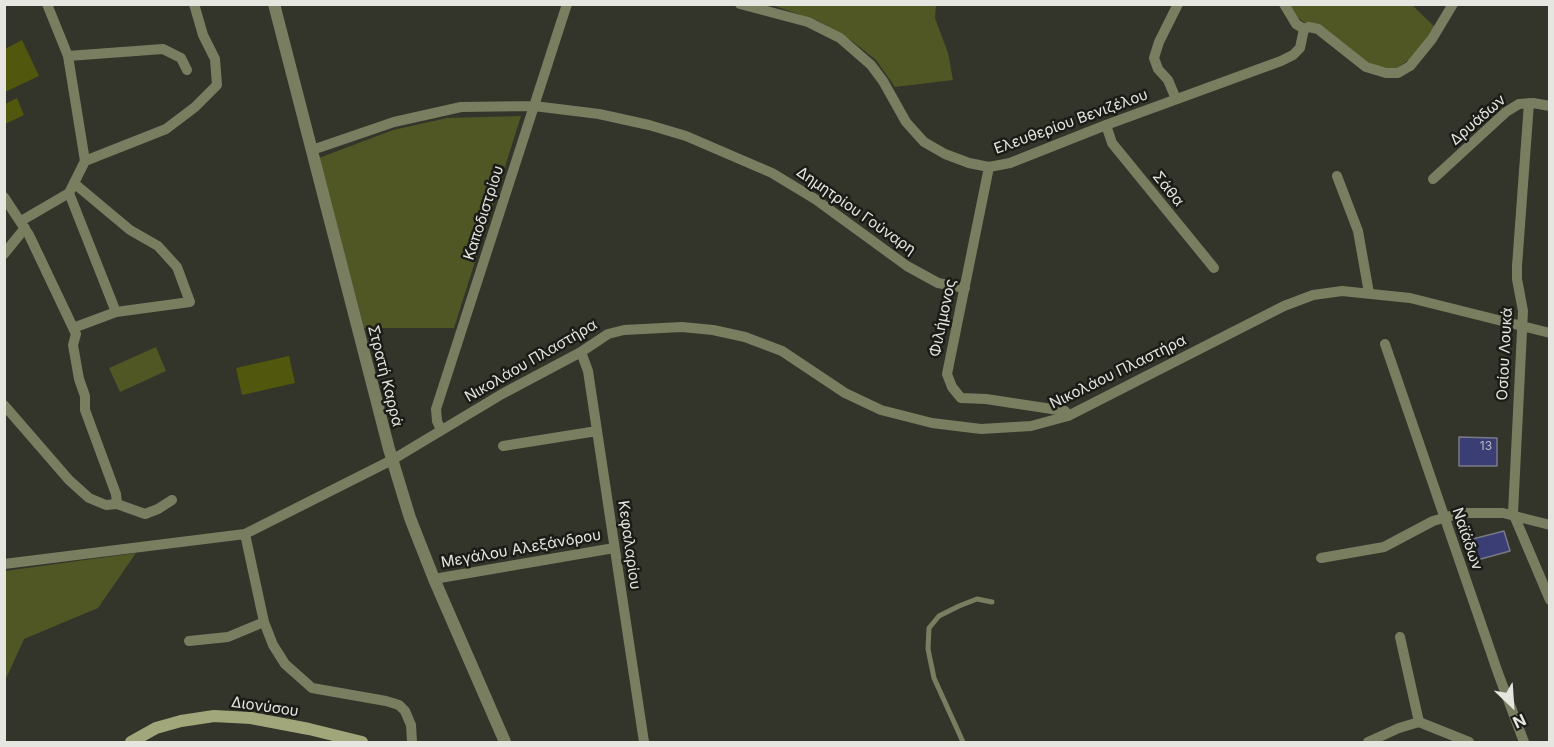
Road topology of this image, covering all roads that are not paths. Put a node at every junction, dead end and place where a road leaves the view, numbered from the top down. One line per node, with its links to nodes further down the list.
1 (47, 4): 10 (street)
2 (194, 4): 18 (street)
3 (274, 4): 17 (street, Στρατή Καρρά)
4 (567, 4): 14 (street, Καποδιστρίου)
5 (740, 4): 19 (street, Ελευθερίου Βενιζέλου)
6 (1178, 4): 12 (street)
7 (1284, 4): 9 (street)
8 (1453, 4): 9 (street)
9 (1304, 29): 12 (street, Ελευθερίου Βενιζέλου)
10 (68, 56): 11 (street); 18 (street)
11 (187, 70)
12 (1176, 99): 16 (street, Ελευθερίου Βενιζέλου)
13 (1529, 103): 15 (street, Δρυάδων); 21 (street, Δρυάδων); 30 (street, Οσίου Λουκά)
14 (534, 106): 17 (street, Δημητρίου Γούναρη); 27 (street, Δημητρίου Γούναρη); 37 (street, Καποδιστρίου)
15 (1550, 106)
16 (1106, 125): 19 (street, Ελευθερίου Βενιζέλου); 26 (street, Σάθα)
17 (312, 150): 40 (street, Στρατή Καρρά)
18 (85, 161): 22 (street)
19 (989, 167): 27 (street, Φιλήμονος)
20 (1337, 176): 28 (street)
21 (1434, 179)
22 (72, 189): 24 (street); 29 (street); 29 (street)
23 (5, 198): 24 (street)
24 (23, 224): 25 (street); 31 (street)
25 (4, 254)
26 (1214, 268)
27 (965, 288): 36 (street, Φιλήμονος)
28 (1369, 293): 30 (street, Νικολάου Πλαστήρα); 36 (street, Νικολάου Πλαστήρα)
29 (116, 312): 31 (street)
30 (1522, 326): 32 (street, Νικολάου Πλαστήρα); 43 (street, Οσίου Λουκά)
31 (73, 328): 42 (street)
32 (1550, 333)
33 (1385, 344): 44 (street, Ναϊάδων)
34 (581, 352): 36 (street, Νικολάου Πλαστήρα); 37 (street, Νικολάου Πλαστήρα); 38 (street, Κεφαλαρίου)
35 (4, 405): 42 (street)
36 (1068, 416)
37 (441, 430): 40 (street, Νικολάου Πλαστήρα)
38 (597, 430): 39 (street); 47 (street, Κεφαλαρίου)
39 (503, 447)
40 (392, 460): 46 (street, Νικολάου Πλαστήρα); 50 (street, Στρατή Καρρά)
41 (172, 500): 42 (street)
42 (117, 504)
43 (1514, 516): 44 (street); 45 (street); 51 (street, Οσίου Λουκά)
44 (1444, 517): 48 (street); 65 (street, Ναϊάδων)
45 (1550, 525)
46 (245, 534): 49 (street, Νικολάου Πλαστήρα); 53 (street)
47 (614, 548): 50 (street, Μεγάλου Αλεξάνδρου); 61 (street, Κεφαλαρίου)
48 (1322, 558)
49 (4, 564)
50 (434, 579): 60 (street, Στρατή Καρρά)
51 (1550, 600)
52 (992, 602): 62 (lane)
53 (264, 622): 55 (street); 59 (street)
54 (1400, 637): 56 (street)
55 (189, 641)
56 (1419, 722): 63 (street); 64 (street)
57 (131, 742): 58 (main road, Διονύσου)
58 (362, 742)
59 (412, 742)
60 (506, 742)
61 (644, 742)
62 (963, 742)
63 (1368, 742)
64 (1469, 742)
65 (1524, 742)

